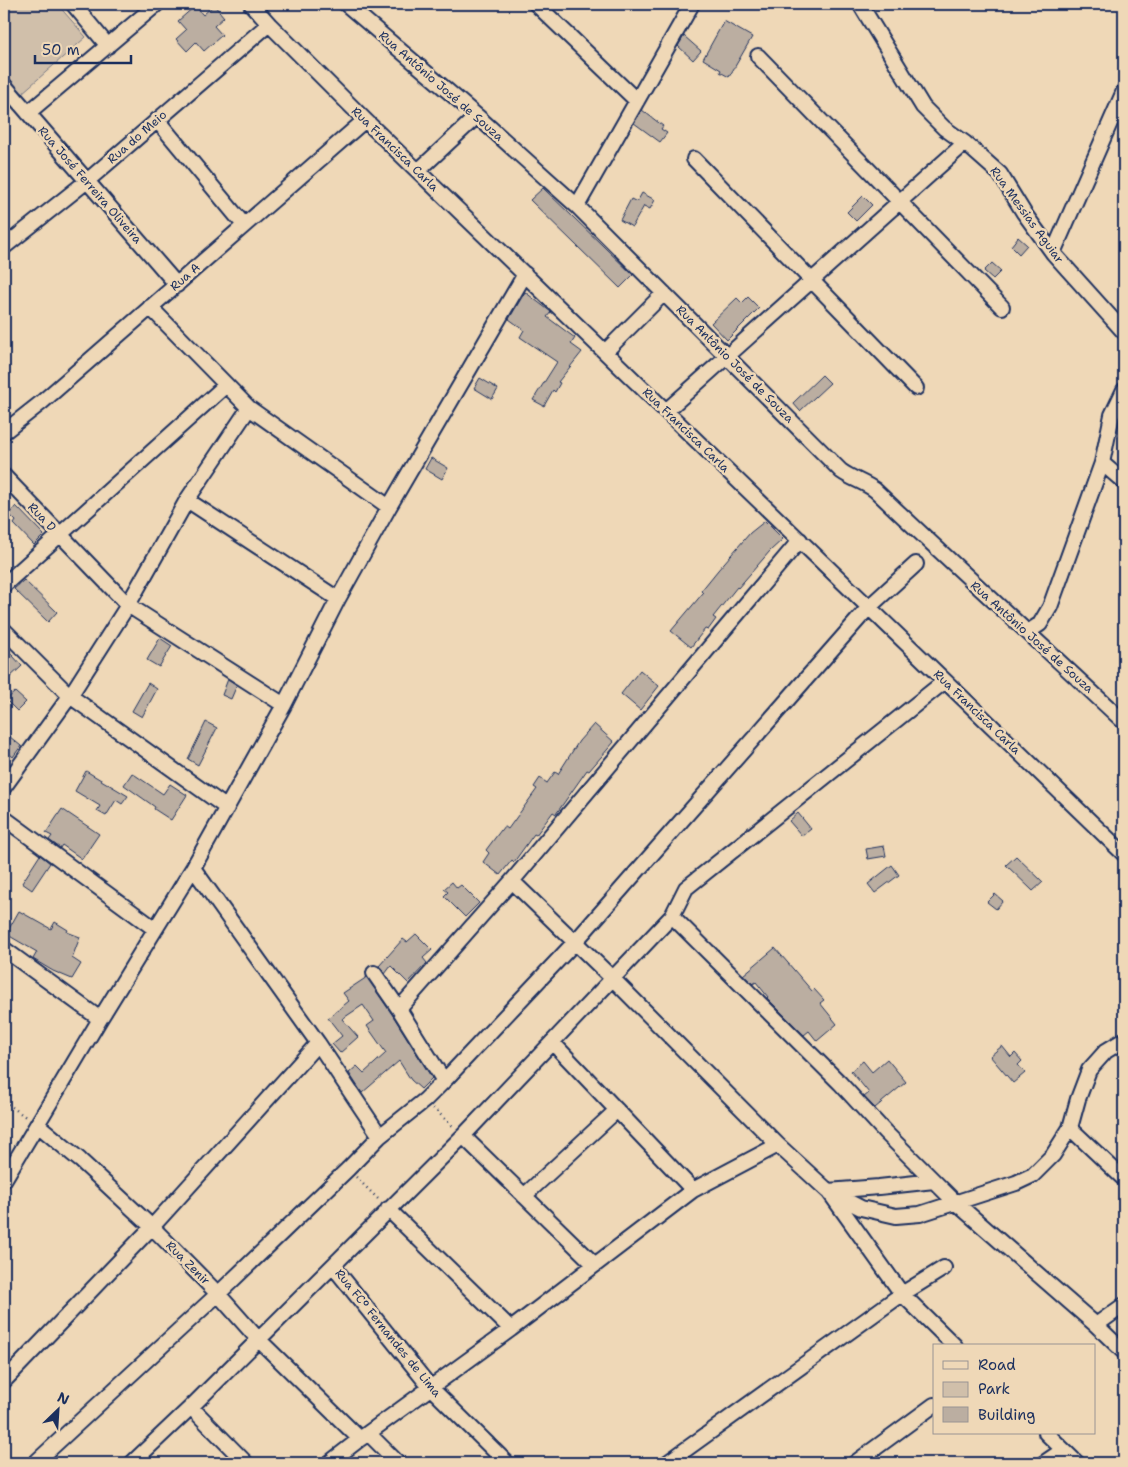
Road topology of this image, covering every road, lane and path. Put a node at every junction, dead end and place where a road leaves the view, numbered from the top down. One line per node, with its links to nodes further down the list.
1 (73, 4): 9 (street)
2 (157, 4): 9 (street)
3 (251, 4): 8 (street, Rua Francisca Carla)
4 (346, 4): 15 (street, Rua Antônio José de Souza)
5 (536, 4): 13 (street)
6 (692, 4): 13 (street)
7 (860, 4): 18 (street, Rua Messias Aguiar)
8 (268, 24): 16 (street, Rua do Meio); 17 (street, Rua Francisca Carla)
9 (108, 46): 14 (street)
10 (758, 56): 22 (street)
11 (4, 85): 14 (street, Rua José Ferreira Oliveira)
12 (1124, 91): 26 (street)
13 (637, 101): 23 (street)
14 (28, 113): 21 (street, Rua José Ferreira Oliveira)
15 (477, 116): 20 (street); 23 (street, Rua Antônio José de Souza)
16 (157, 120): 21 (street, Rua do Meio); 24 (street)
17 (365, 120): 20 (street, Rua Francisca Carla); 24 (street, Rua A)
18 (965, 143): 22 (street); 26 (street, Rua Messias Aguiar)
19 (694, 159): 28 (street)
20 (418, 171): 27 (street, Rua Francisca Carla)
21 (86, 181): 25 (street, Rua do Meio); 29 (street, Rua José Ferreira Oliveira)
22 (899, 201): 28 (street); 32 (street)
23 (577, 206): 30 (street, Rua Antônio José de Souza)
24 (244, 225): 29 (street, Rua A)
25 (4, 248)
26 (1053, 253): 33 (street, Rua Messias Aguiar)
27 (525, 274): 34 (street, Rua Francisca Carla); 46 (street)
28 (812, 280): 35 (street); 37 (street)
29 (177, 285): 31 (street, Rua A)
30 (664, 293): 34 (street); 35 (street, Rua Antônio José de Souza)
31 (150, 307): 36 (street); 41 (street, Rua A)
32 (1002, 307)
33 (1124, 332)
34 (605, 352): 40 (street, Rua Francisca Carla)
35 (726, 356): 40 (street); 55 (street, Rua Antônio José de Souza)
36 (226, 385): 39 (street); 47 (street)
37 (916, 388)
38 (1124, 390): 42 (street)
39 (249, 408): 45 (street); 46 (street)
40 (666, 410): 48 (street, Rua Francisca Carla)
41 (4, 432)
42 (1102, 462): 44 (street); 55 (street)
43 (4, 476): 47 (street, Rua D)
44 (1124, 482)
45 (187, 500): 51 (street); 52 (street)
46 (389, 507): 51 (street)
47 (60, 535): 50 (street); 52 (street, Rua D)
48 (800, 540): 53 (street, Rua Francisca Carla); 65 (street)
49 (916, 564): 53 (street)
50 (4, 585)
51 (338, 599): 58 (street)
52 (128, 605): 57 (street); 58 (street, Rua D)
53 (869, 607): 56 (street, Rua Francisca Carla); 68 (street)
54 (4, 630): 57 (street)
55 (1028, 632): 59 (street, Rua Antônio José de Souza)
56 (945, 681): 63 (street, Rua Francisca Carla); 66 (street)
57 (70, 696): 60 (street); 61 (street)
58 (284, 705): 61 (street)
59 (1124, 722)
60 (4, 787)
61 (227, 808): 64 (street)
62 (4, 818): 67 (street)
63 (1124, 854)
64 (193, 868): 67 (street); 76 (street)
65 (512, 881): 68 (street); 72 (street)
66 (672, 916): 71 (street); 89 (street)
67 (155, 929): 73 (street)
68 (575, 942): 71 (street); 77 (street)
69 (4, 949): 73 (street)
70 (374, 973): 72 (street)
71 (613, 979): 75 (street); 85 (street)
72 (399, 1009): 77 (street)
73 (100, 1019): 81 (street)
74 (1124, 1040): 82 (street)
75 (552, 1042): 80 (street); 84 (street)
76 (318, 1043): 83 (street); 95 (street)
77 (444, 1081): 78 (street)
78 (425, 1100): 83 (street); 84 (path)
79 (4, 1101): 81 (path)
80 (618, 1110): 90 (street); 92 (street)
81 (38, 1125): 88 (street); 95 (street, Rua Zenir)
82 (1070, 1128): 87 (street); 93 (street)
83 (380, 1136): 86 (street)
84 (463, 1136): 92 (street); 94 (street)
85 (778, 1145): 90 (street); 91 (street)
86 (348, 1169): 94 (path); 99 (street)
87 (1124, 1179)
88 (4, 1180)
89 (934, 1181): 91 (street); 93 (street)
90 (693, 1190): 96 (street)
91 (828, 1191): 93 (street); 100 (street)
92 (524, 1196): 96 (street)
93 (955, 1202): 102 (street)
94 (388, 1209): 97 (street); 103 (street)
95 (152, 1227): 99 (street, Rua Zenir); 107 (street)
96 (595, 1265): 103 (street)
97 (333, 1266): 104 (street); 108 (street, Rua FCº Fernandes de Lima)
98 (944, 1268): 100 (street)
99 (218, 1294): 104 (street, Rua Zenir); 114 (street)
100 (902, 1294): 105 (street); 120 (street)
101 (1124, 1305): 102 (street)
102 (1096, 1325): 106 (street)
103 (511, 1329): 108 (street)
104 (258, 1339): 110 (street); 112 (street, Rua Zenir)
105 (953, 1344)
106 (1124, 1352)
107 (4, 1381)
108 (430, 1387): 112 (street); 119 (street, Rua FCº Fernandes de Lima)
109 (933, 1406): 121 (street)
110 (190, 1407): 115 (street); 116 (street)
111 (1047, 1434): 113 (street)
112 (364, 1436): 117 (street); 118 (street, Rua Zenir)
113 (1063, 1450): 122 (street); 123 (street)
114 (35, 1463)
115 (132, 1463)
116 (246, 1463)
117 (329, 1463)
118 (398, 1463)
119 (507, 1463)
120 (668, 1463)
121 (855, 1463)
122 (1044, 1463)
123 (1077, 1463)

